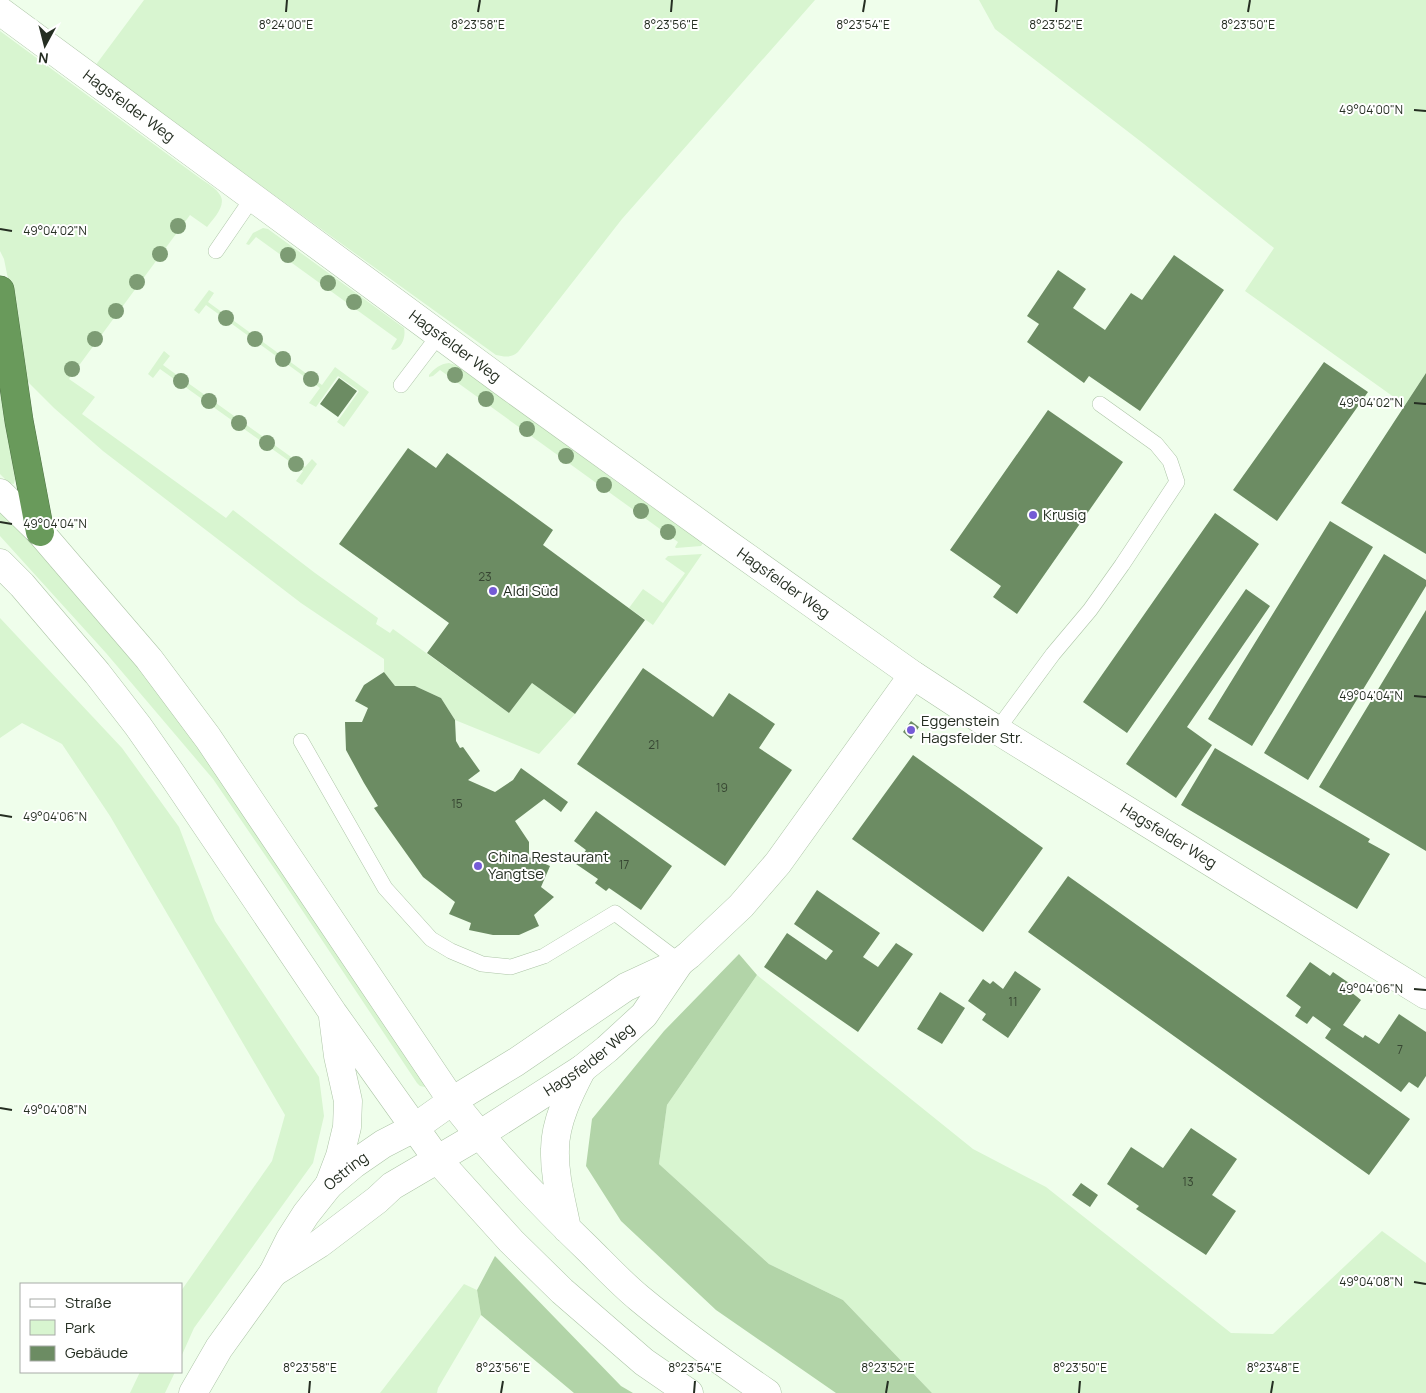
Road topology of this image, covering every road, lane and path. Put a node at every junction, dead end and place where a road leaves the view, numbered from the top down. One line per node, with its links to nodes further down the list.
1 (0, 11): 2 (street, Hagsfelder Weg)
2 (253, 197): 3 (lane); 5 (street, Hagsfelder Weg)
3 (216, 251)
4 (0, 290): 9 (highway)
5 (439, 335): 6 (lane); 11 (street, Hagsfelder Weg)
6 (401, 386)
7 (1100, 404): 12 (lane)
8 (0, 493): 9 (street)
9 (40, 532): 18 (street)
10 (0, 563): 16 (street)
11 (913, 675): 12 (street, Hagsfelder Weg); 14 (street, Hagsfelder Weg)
12 (997, 730): 15 (street, Hagsfelder Weg)
13 (300, 741): 14 (lane)
14 (680, 962): 17 (street, Hagsfelder Weg); 18 (street, Hagsfelder Weg)
15 (1426, 995)
16 (333, 1013): 19 (street); 22 (street)
17 (582, 1069): 20 (street, Hagsfelder Weg); 23 (street)
18 (452, 1101): 19 (street, Ostring); 20 (street)
19 (414, 1128): 21 (street); 22 (street, Ostring)
20 (479, 1135): 21 (street, Ostring); 23 (street)
21 (437, 1160): 24 (street, Ostring); 26 (street)
22 (329, 1185): 24 (street, Ostring)
23 (567, 1229): 27 (street)
24 (273, 1273): 25 (street, Ostring)
25 (193, 1393)
26 (689, 1393)
27 (767, 1393)

